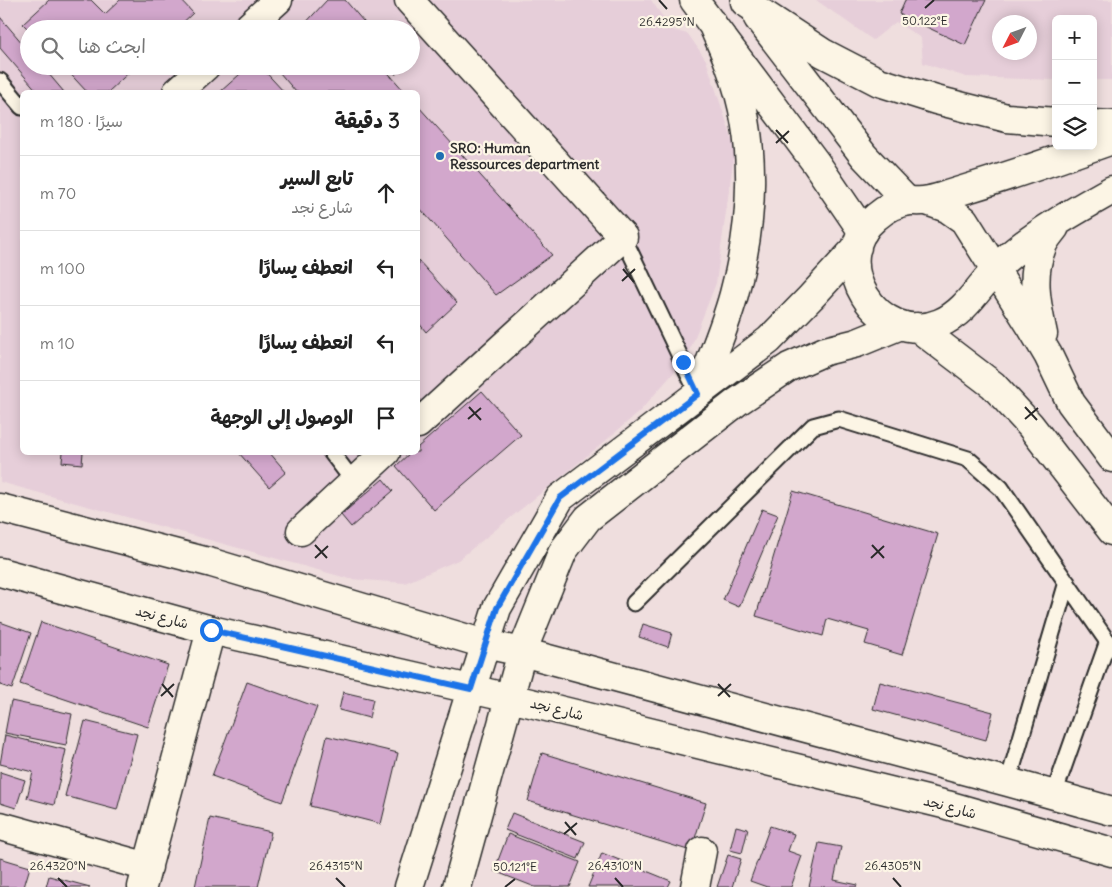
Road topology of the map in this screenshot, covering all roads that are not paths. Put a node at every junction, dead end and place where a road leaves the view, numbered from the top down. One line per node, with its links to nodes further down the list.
1 (278, 0): 5 (street)
2 (408, 0): 18 (street)
3 (694, 0): 6 (street)
4 (745, 1): 11 (street); 16 (street)
5 (256, 20)
6 (712, 23): 20 (street); 25 (street)
7 (196, 75): 9 (street)
8 (0, 81): 10 (lane)
9 (180, 90)
10 (20, 104)
11 (1052, 122)
12 (1097, 124): 13 (street)
13 (1112, 125)
14 (1112, 140): 16 (street)
15 (1112, 190): 17 (street)
16 (917, 201): 19 (street); 20 (street)
17 (1059, 221): 21 (street); 24 (street)
18 (623, 237): 25 (lane); 26 (street)
19 (976, 238): 21 (street); 22 (street)
20 (860, 239): 23 (street); 25 (street)
21 (996, 269): 22 (street); 24 (street)
22 (971, 299): 23 (street)
23 (909, 326): 33 (street); 40 (street)
24 (1048, 355): 29 (street)
25 (698, 394): 38 (street)
26 (420, 422)
27 (333, 455): 30 (lane)
28 (383, 455): 30 (street)
29 (1112, 458)
30 (354, 482): 32 (street)
31 (0, 508): 38 (street)
32 (301, 531)
33 (1112, 531)
34 (0, 572): 37 (street, شارع نجد)
35 (1067, 582): 36 (lane); 39 (lane); 43 (lane)
36 (634, 603)
37 (211, 630): 41 (street, شارع نجد); 49 (street)
38 (485, 644): 40 (street); 41 (street)
39 (1110, 645): 44 (lane)
40 (522, 652): 42 (street); 43 (street)
41 (471, 689): 42 (street, شارع نجد); 50 (street)
42 (510, 698): 48 (street, شارع نجد); 51 (street)
43 (1008, 782): 44 (street)
44 (1054, 794): 45 (street)
45 (1112, 811)
46 (0, 826): 49 (street)
47 (702, 851): 52 (street)
48 (1112, 852)
49 (145, 877)
50 (409, 887)
51 (457, 887)
52 (695, 887)

